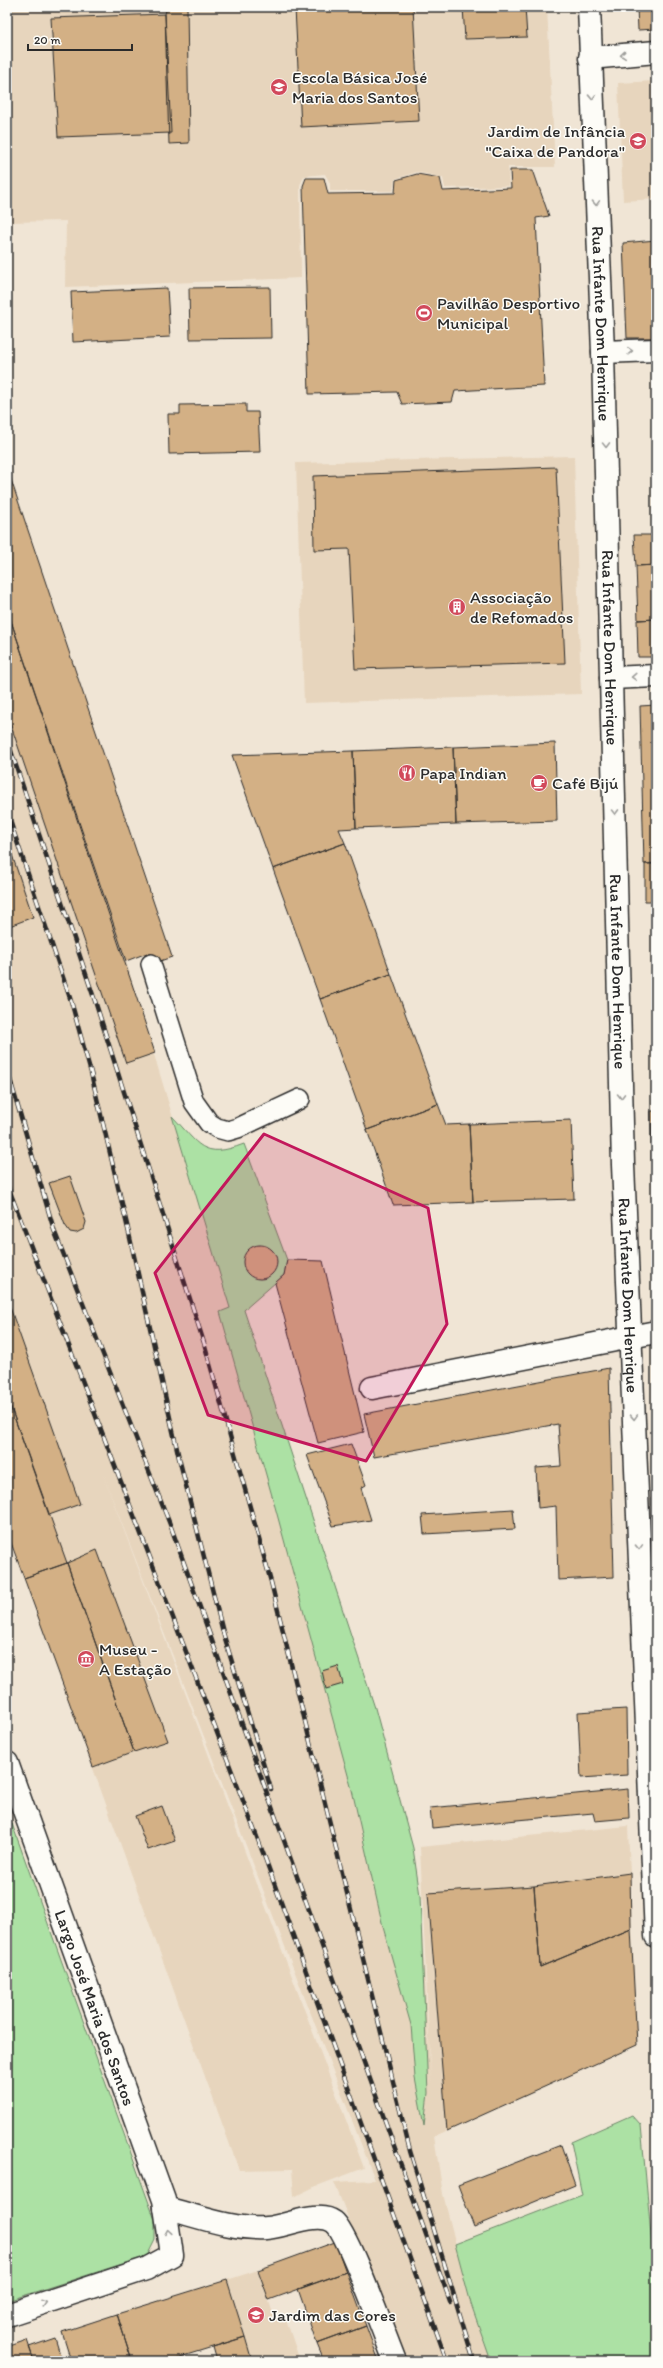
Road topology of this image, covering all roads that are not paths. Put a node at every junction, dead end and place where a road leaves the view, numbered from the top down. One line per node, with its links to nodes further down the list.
1 (588, 7): 3 (street, Rua Infante Dom Henrique)
2 (656, 52): 3 (street, one-way to 3)
3 (590, 58): 5 (street, Rua Infante Dom Henrique, one-way to 5)
4 (656, 350): 5 (street, one-way to 4)
5 (603, 352): 7 (street, Rua Infante Dom Henrique, one-way to 7)
6 (656, 676): 7 (street, one-way to 7)
7 (611, 678): 11 (street, Rua Infante Dom Henrique, one-way to 11)
8 (150, 964): 9 (lane)
9 (300, 1099)
10 (656, 1332): 11 (street)
11 (630, 1336): 12 (street); 14 (street, Rua Infante Dom Henrique, one-way to 14)
12 (372, 1388)
13 (7, 1763): 15 (street, Largo José Maria dos Santos)
14 (656, 1936)
15 (164, 2208): 16 (street, Largo José Maria dos Santos, one-way to 15); 17 (street)
16 (7, 2315)
17 (395, 2361)

